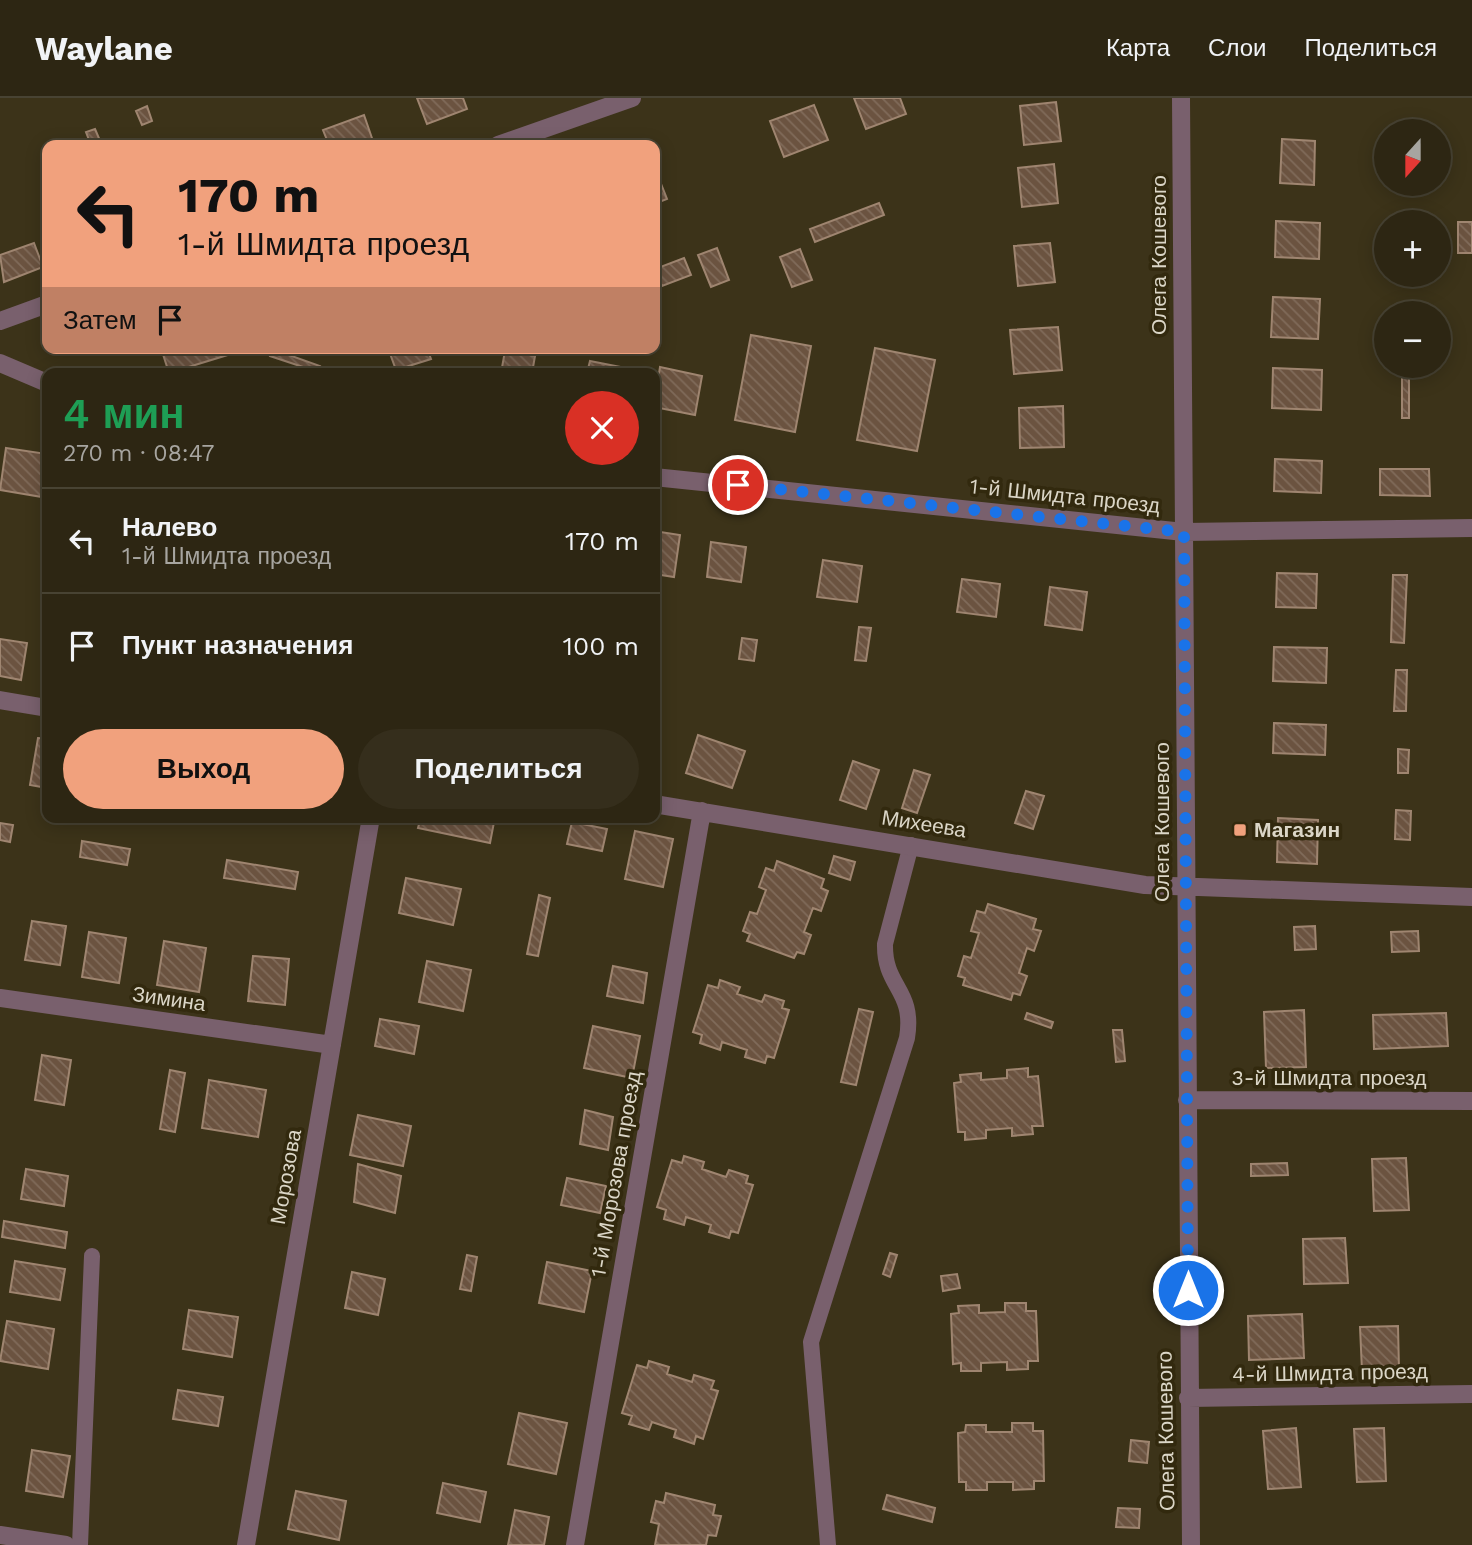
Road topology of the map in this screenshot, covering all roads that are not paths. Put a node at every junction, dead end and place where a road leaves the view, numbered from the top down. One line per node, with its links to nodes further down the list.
1 (632, 98): 3 (street)
2 (1181, 98): 10 (street, Олега Кошевого)
3 (512, 140)
4 (42, 306): 5 (street)
5 (0, 321)
6 (0, 363): 7 (street)
7 (42, 381)
8 (660, 478): 10 (street, 1-й Шмидта проезд)
9 (1472, 528): 10 (street, 1-й Шмидта проезд)
10 (1184, 532): 17 (street, Олега Кошевого)
11 (0, 700): 12 (street)
12 (42, 707)
13 (660, 805): 14 (street, Михеева)
14 (702, 811): 16 (street, Михеева); 30 (street, 1-й Морозова проезд)
15 (370, 823): 20 (street, Морозова)
16 (911, 845): 17 (street, Михеева); 31 (lane)
17 (1185, 889): 18 (street); 21 (street, Олега Кошевого)
18 (1472, 897)
19 (0, 998): 20 (street, Зимина)
20 (332, 1045): 29 (street, Морозова)
21 (1187, 1100): 22 (street, 3-й Шмидта проезд); 25 (street, Олега Кошевого)
22 (1472, 1101)
23 (92, 1256): 28 (lane)
24 (1472, 1394): 25 (street, 4-й Шмидта проезд)
25 (1188, 1398): 32 (street, Олега Кошевого)
26 (0, 1535): 27 (street)
27 (66, 1545)
28 (80, 1545)
29 (246, 1545)
30 (575, 1545)
31 (828, 1545)
32 (1191, 1545)

